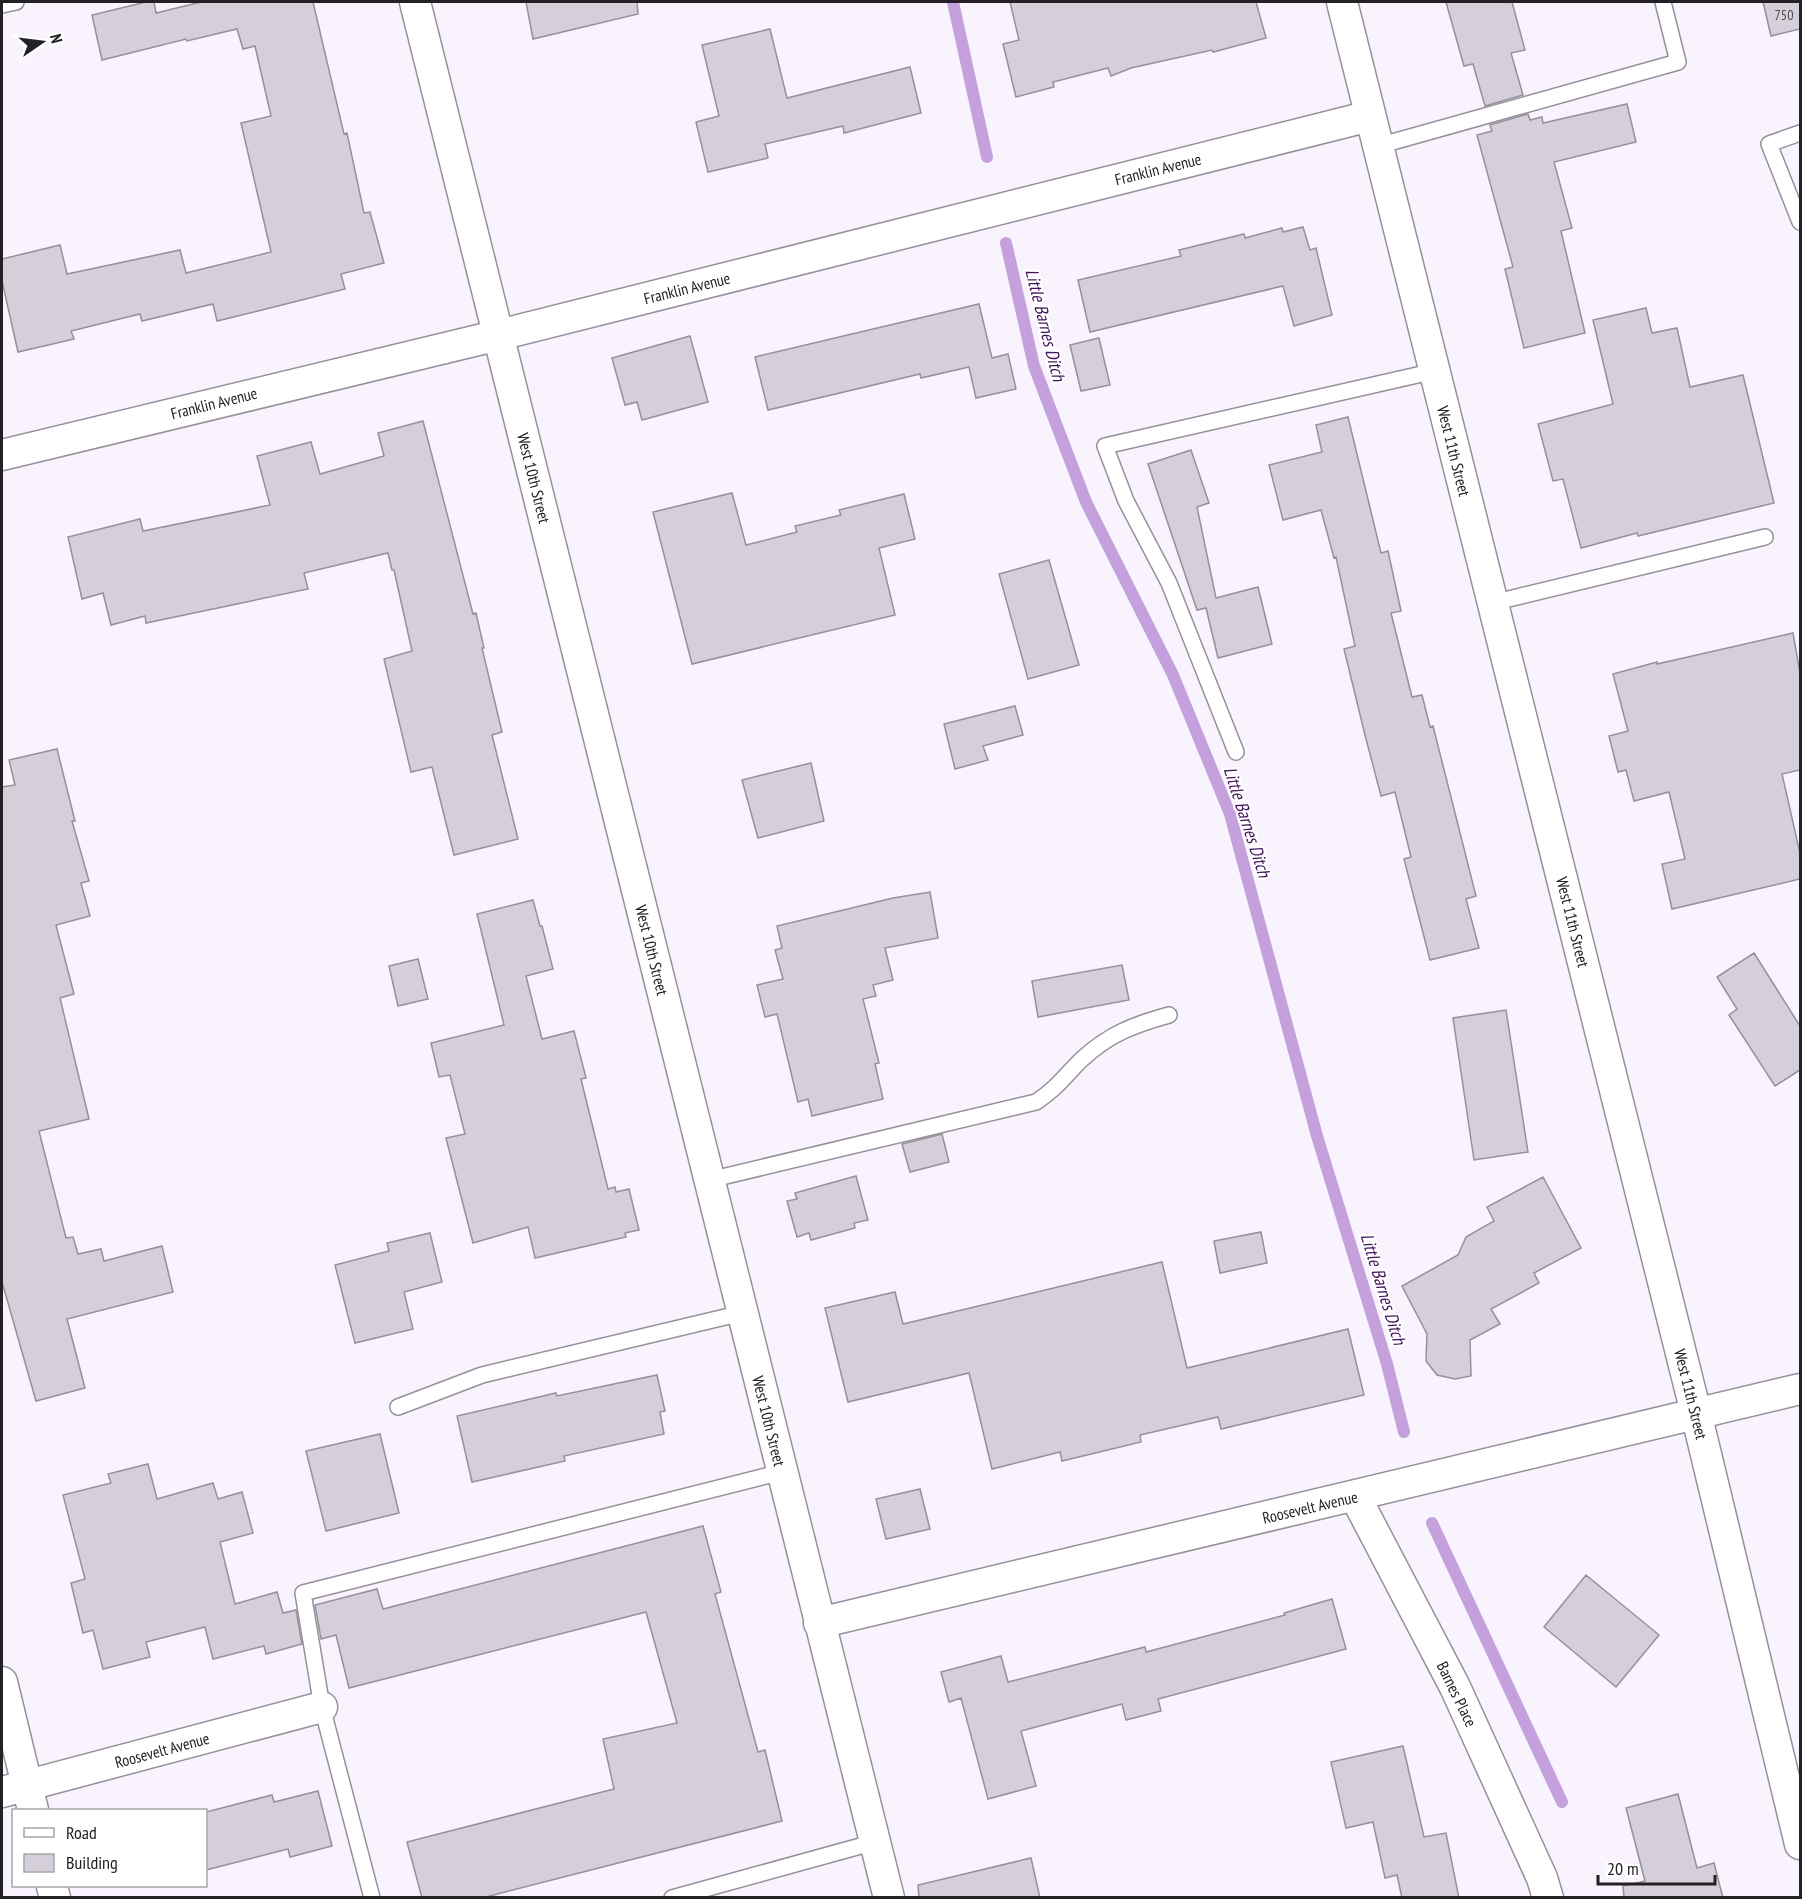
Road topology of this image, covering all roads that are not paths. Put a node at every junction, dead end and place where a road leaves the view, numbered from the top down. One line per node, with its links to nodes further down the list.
1 (16, 2): 5 (lane)
2 (415, 2): 10 (street, West 10th Street)
3 (1342, 2): 6 (street, West 11th Street)
4 (1663, 2): 8 (lane)
5 (2, 5)
6 (1370, 116): 8 (street, West 11th Street); 10 (street, Franklin Avenue)
7 (1800, 133): 9 (lane)
8 (1378, 146): 11 (street, West 11th Street)
9 (1800, 222)
10 (499, 335): 12 (street, Franklin Avenue); 17 (street, West 10th Street)
11 (1435, 371): 14 (street, West 11th Street); 15 (lane)
12 (2, 454)
13 (1765, 537): 14 (lane)
14 (1492, 603): 21 (street, West 11th Street)
15 (1236, 752)
16 (1169, 1015): 17 (lane)
17 (709, 1180): 18 (street, West 10th Street)
18 (742, 1313): 20 (lane); 22 (street, West 10th Street)
19 (1800, 1389): 21 (street, Roosevelt Avenue)
20 (398, 1407)
21 (1696, 1413): 23 (street, Roosevelt Avenue); 29 (street, West 11th Street)
22 (782, 1472): 24 (street, West 10th Street); 26 (lane)
23 (1355, 1496): 24 (street, Roosevelt Avenue); 33 (street, Barnes Place)
24 (819, 1623): 28 (street, West 10th Street)
25 (2, 1682): 27 (street)
26 (322, 1707): 27 (street, Roosevelt Avenue); 30 (lane)
27 (21, 1796)
28 (875, 1842): 31 (lane); 32 (street, West 10th Street)
29 (1800, 1844)
30 (372, 1898)
31 (672, 1898)
32 (889, 1898)
33 (1548, 1898)

